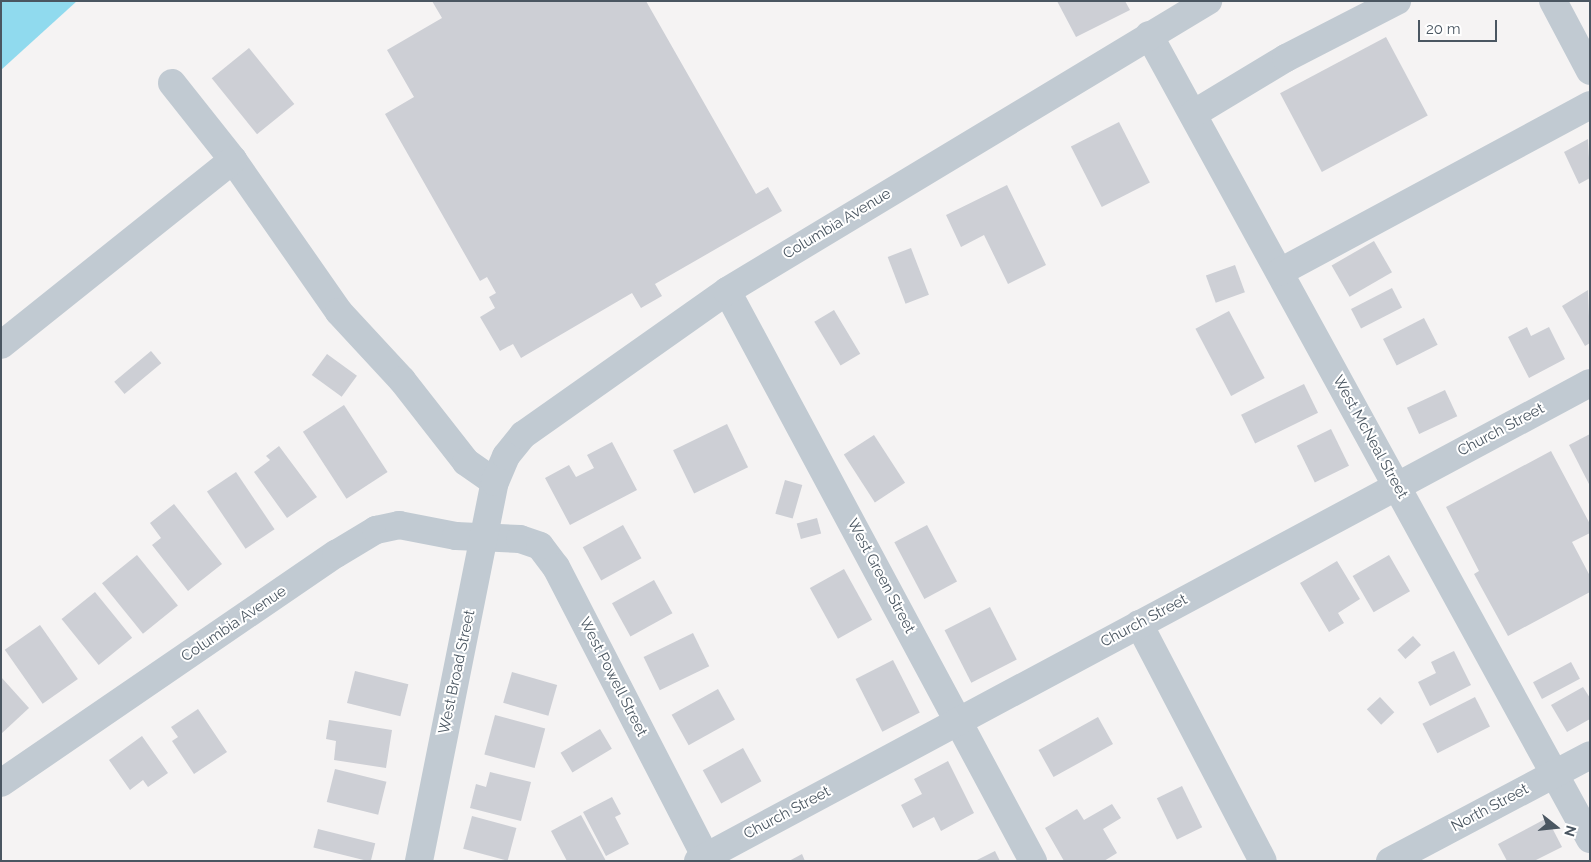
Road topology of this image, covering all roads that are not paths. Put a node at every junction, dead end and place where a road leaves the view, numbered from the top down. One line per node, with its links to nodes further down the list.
1 (1208, 1): 4 (street, Columbia Avenue)
2 (1397, 1): 8 (street)
3 (1552, 1): 5 (street)
4 (1150, 35): 8 (street, West McNeal Street); 11 (street, Columbia Avenue)
5 (1590, 71)
6 (172, 83): 9 (street)
7 (1590, 105): 10 (street)
8 (1193, 114): 10 (street, West McNeal Street)
9 (233, 160): 12 (street); 14 (street)
10 (1280, 272): 15 (street, West McNeal Street)
11 (727, 291): 14 (street, Columbia Avenue); 18 (street, West Green Street)
12 (1, 346)
13 (1590, 382): 15 (street, Church Street)
14 (495, 482): 16 (street, West Broad Street)
15 (1397, 486): 17 (street, Church Street); 20 (street, West McNeal Street)
16 (485, 537): 21 (street, Columbia Avenue); 23 (street, West Powell Street); 24 (street, West Broad Street)
17 (1139, 624): 18 (street, Church Street); 26 (street)
18 (959, 720): 23 (street, Church Street); 25 (street, West Green Street)
19 (1590, 755): 20 (street, North Street)
20 (1555, 773): 22 (street, West McNeal Street); 27 (street, North Street)
21 (1, 783)
22 (1590, 839)
23 (704, 859)
24 (419, 861)
25 (1033, 861)
26 (1263, 861)
27 (1390, 861)

